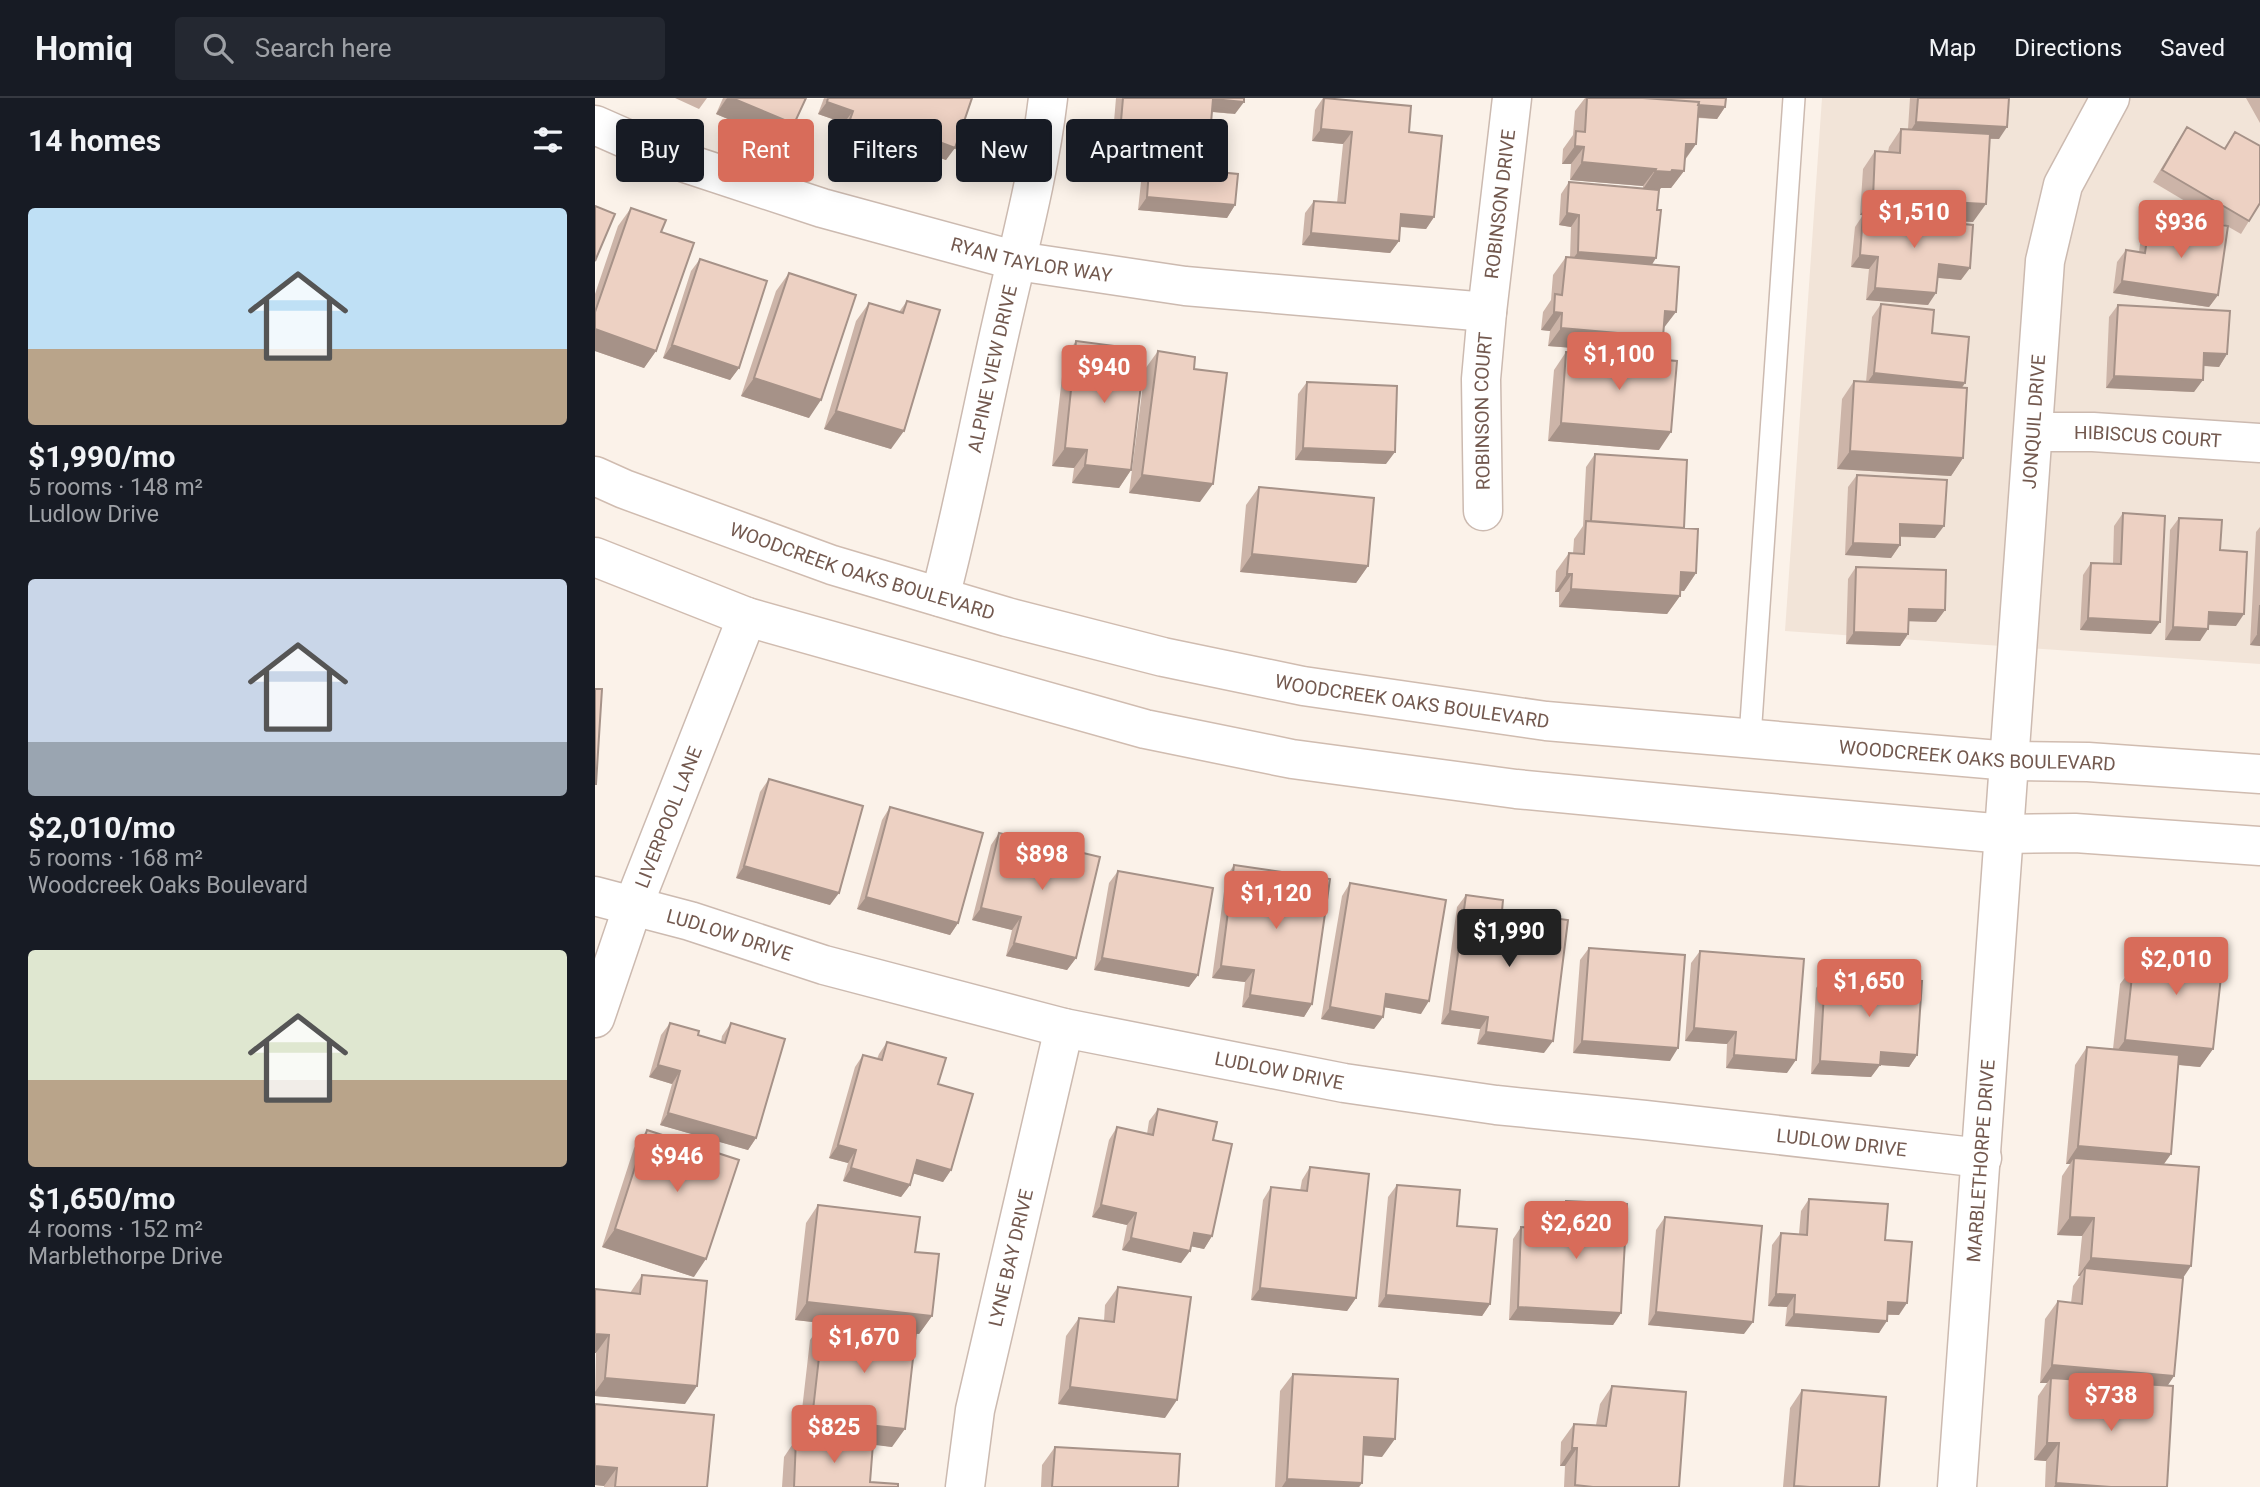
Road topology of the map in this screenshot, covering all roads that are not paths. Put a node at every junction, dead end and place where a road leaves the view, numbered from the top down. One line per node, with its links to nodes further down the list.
1 (1048, 98): 6 (street, ALPINE VIEW DRIVE)
2 (1512, 98): 7 (street, ROBINSON DRIVE)
3 (1794, 98): 15 (lane)
4 (2110, 98): 8 (street, JONQUIL DRIVE)
5 (595, 125): 6 (street, RYAN TAYLOR WAY)
6 (1017, 261): 7 (street, RYAN TAYLOR WAY); 13 (street, ALPINE VIEW DRIVE)
7 (1486, 312): 11 (street, ROBINSON COURT)
8 (2034, 432): 9 (street, HIBISCUS COURT); 16 (street, JONQUIL DRIVE)
9 (2260, 443)
10 (595, 476): 13 (street, WOODCREEK OAKS BOULEVARD)
11 (1483, 510)
12 (595, 557): 14 (street)
13 (940, 597): 15 (street, WOODCREEK OAKS BOULEVARD)
14 (747, 617): 18 (street); 21 (street, LIVERPOOL LANE)
15 (1749, 737): 16 (street, WOODCREEK OAKS BOULEVARD)
16 (2010, 761): 17 (street, WOODCREEK OAKS BOULEVARD); 18 (street, JONQUIL DRIVE)
17 (2260, 774)
18 (2005, 834): 19 (street); 24 (street, MARBLETHORPE DRIVE)
19 (2260, 846)
20 (595, 896): 21 (street, LUDLOW DRIVE)
21 (633, 906): 22 (street, LIVERPOOL LANE); 23 (street, LUDLOW DRIVE)
22 (595, 1018)
23 (1064, 1028): 24 (street, LUDLOW DRIVE); 25 (street, LYNE BAY DRIVE)
24 (1982, 1158): 26 (street, MARBLETHORPE DRIVE)
25 (965, 1487)
26 (1957, 1487)

